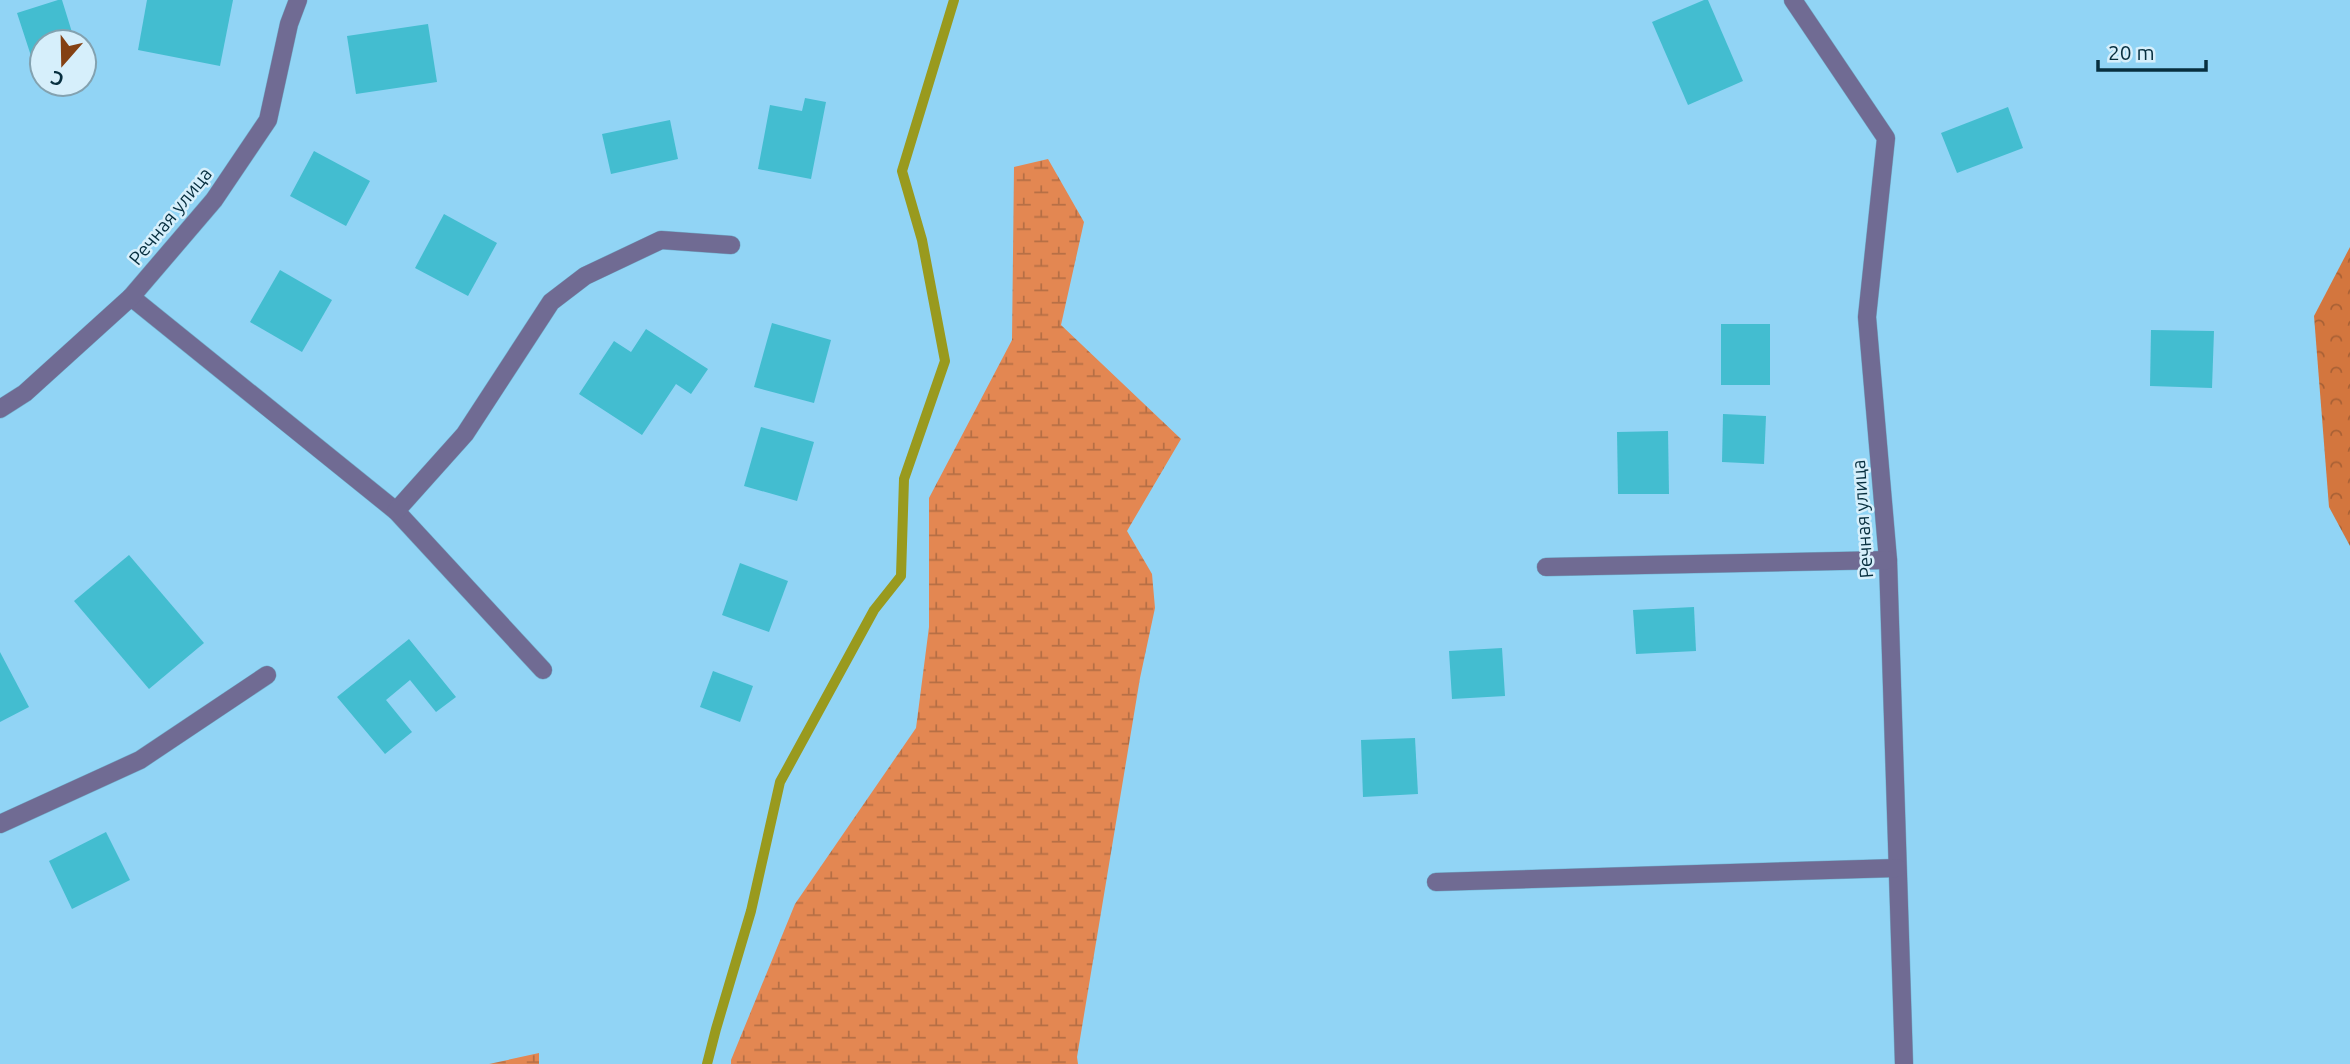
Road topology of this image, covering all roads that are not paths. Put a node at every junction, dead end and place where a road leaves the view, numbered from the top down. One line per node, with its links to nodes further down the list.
1 (298, 0): 4 (street, Речная улица)
2 (1793, 0): 7 (street, Речная улица)
3 (732, 245): 6 (street)
4 (131, 298): 5 (street, Речная улица); 6 (street)
5 (0, 409)
6 (396, 511): 9 (street)
7 (1888, 560): 8 (street); 12 (street, Речная улица)
8 (1546, 567)
9 (543, 670)
10 (267, 675): 11 (street)
11 (0, 824)
12 (1898, 868): 13 (street); 14 (street, Речная улица)
13 (1436, 882)
14 (1904, 1064)

